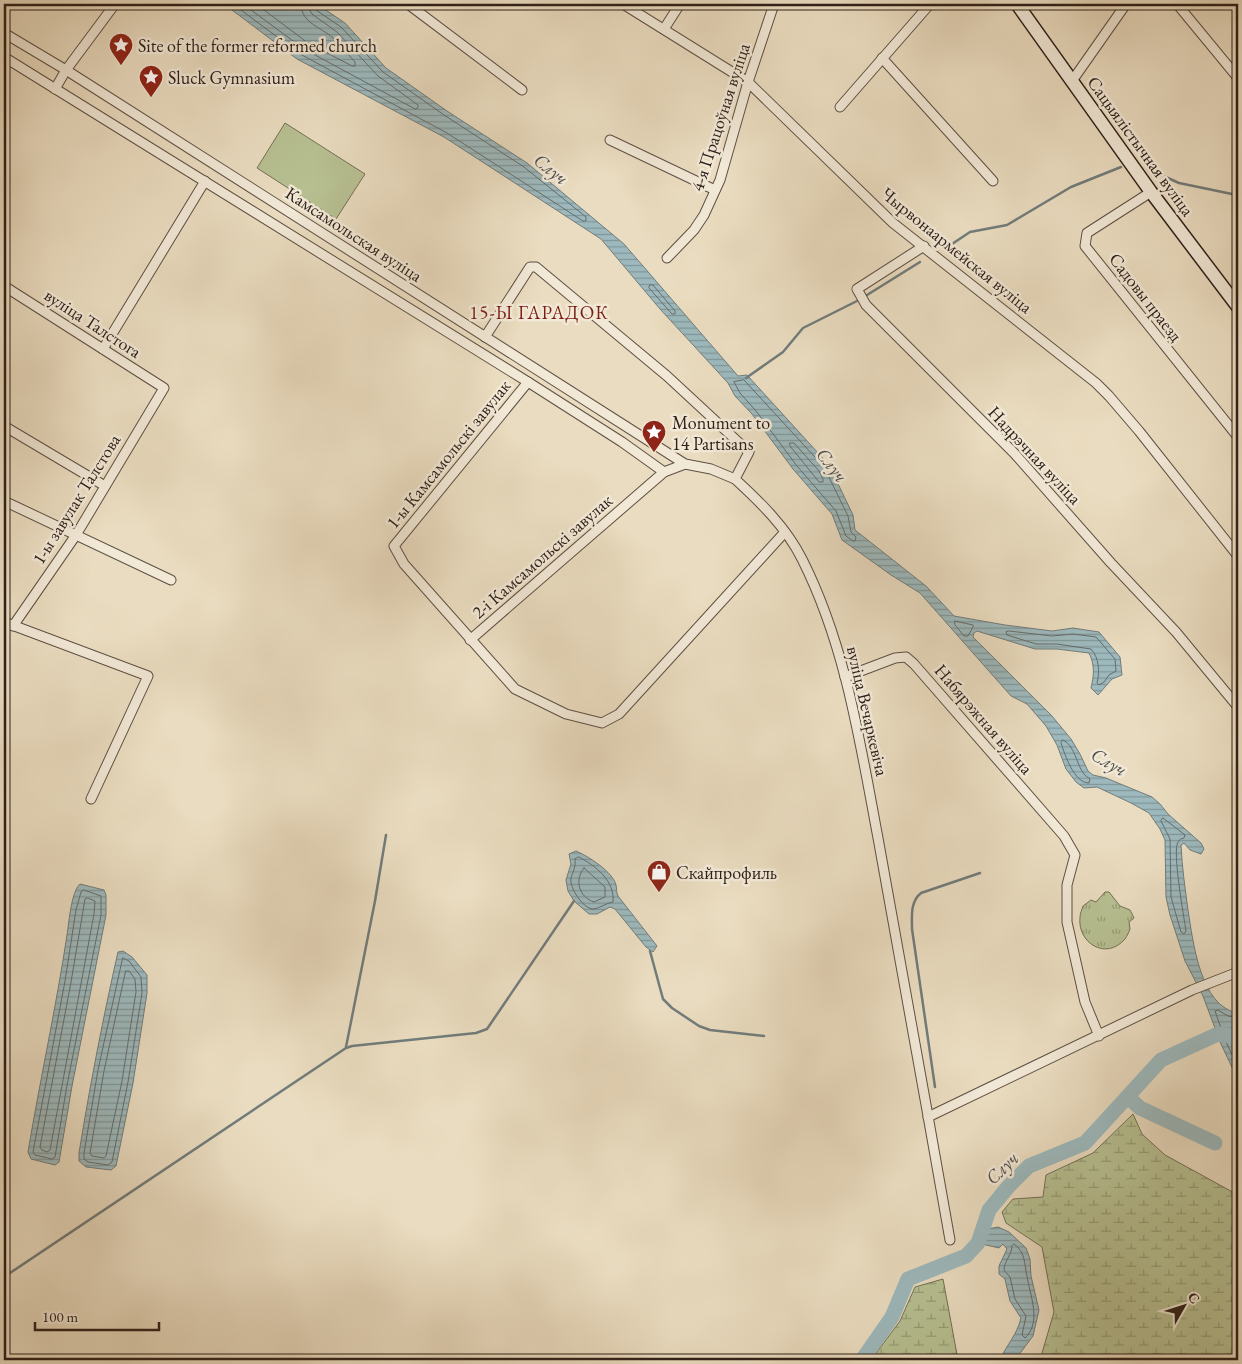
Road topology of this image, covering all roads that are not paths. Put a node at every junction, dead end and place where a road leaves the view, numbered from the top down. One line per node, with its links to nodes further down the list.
1 (115, 4): 14 (street)
2 (408, 4): 19 (street)
3 (623, 4): 10 (street, Чырвонаармейская вуліца)
4 (680, 4): 10 (street)
5 (774, 4): 17 (street, 4-я Працоўная вуліца)
6 (930, 4): 13 (street)
7 (1017, 4): 16 (main road, Сацыялістычная вуліца)
8 (1126, 4): 16 (street)
9 (1177, 4): 15 (street)
10 (664, 29): 17 (street, Чырвонаармейская вуліца)
11 (4, 33): 14 (street, Камсамольская вуліца)
12 (4, 57): 18 (street, Камсамольская вуліца)
13 (882, 58): 20 (street); 23 (street)
14 (66, 70): 18 (street); 30 (street, Камсамольская вуліца)
15 (1238, 78)
16 (1072, 81): 25 (main road, Сацыялістычная вуліца)
17 (748, 82): 24 (street, 4-я Працоўная вуліца); 26 (street, Чырвонаармейская вуліца)
18 (55, 89): 22 (street, Камсамольская вуліца)
19 (522, 90)
20 (840, 107)
21 (610, 140): 24 (street)
22 (205, 181): 31 (street); 32 (street, Камсамольская вуліца)
23 (993, 181)
24 (715, 190): 27 (street, 4-я Працоўная вуліца)
25 (1151, 192): 29 (main road, Сацыялістычная вуліца); 35 (street, Садовы праезд)
26 (924, 246): 43 (street, Чырвонаармейская вуліца); 49 (street, Надрэчная вуліца)
27 (667, 258)
28 (4, 286): 31 (street, вуліца Талстога)
29 (1238, 307)
30 (485, 337): 36 (street, Камсамольская вуліца); 38 (street)
31 (103, 349): 33 (street, вуліца Талстога)
32 (528, 382): 37 (street, Камсамольская вуліца); 47 (street, 1-ы Камсамольскі завулак)
33 (164, 388): 39 (street, 1-ы завулак Талстова)
34 (4, 426): 39 (street)
35 (1238, 437)
36 (685, 464): 37 (street, 2-і Камсамольскі завулак); 38 (street, вуліца Вечаркевіча)
37 (664, 472): 47 (street, 2-і Камсамольскі завулак)
38 (734, 479): 41 (street, вуліца Вечаркевіча)
39 (105, 486): 42 (street, 1-ы завулак Талстова)
40 (4, 502): 42 (street)
41 (785, 532): 47 (street, 2-і Камсамольскі завулак); 48 (street, вуліца Вечаркевіча)
42 (76, 535): 44 (street); 46 (street, 1-ы завулак Талстова)
43 (1238, 556)
44 (171, 580)
45 (4, 622): 46 (street)
46 (13, 626): 50 (street)
47 (470, 640)
48 (845, 677): 52 (street, Набярэжная вуліца); 53 (street, вуліца Вечаркевіча)
49 (1238, 707)
50 (90, 799)
51 (1238, 972): 52 (street)
52 (1099, 1036): 53 (street)
53 (928, 1117): 54 (street)
54 (950, 1240)

